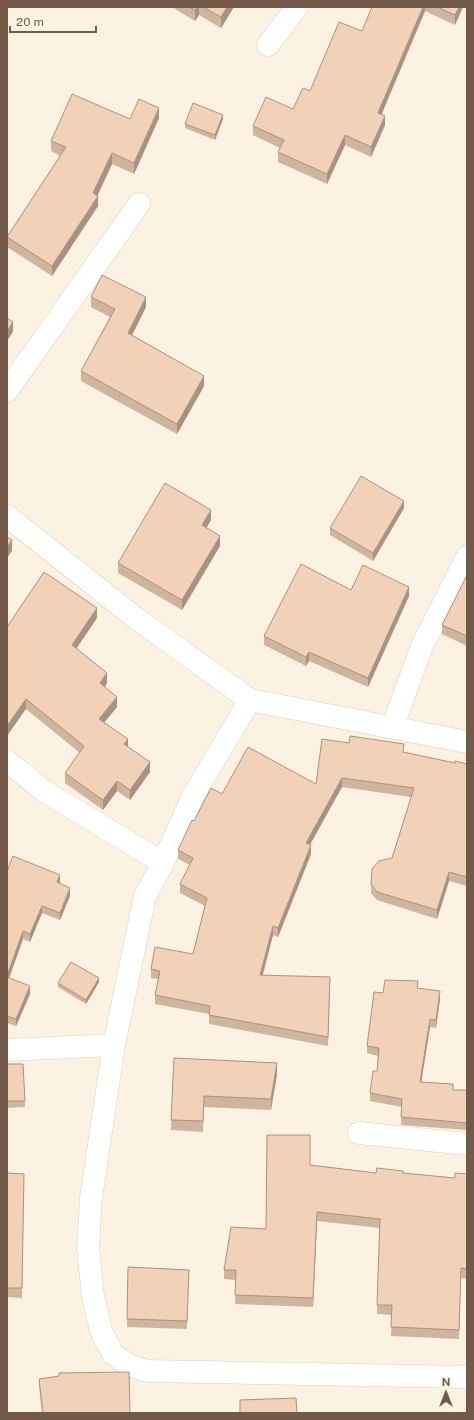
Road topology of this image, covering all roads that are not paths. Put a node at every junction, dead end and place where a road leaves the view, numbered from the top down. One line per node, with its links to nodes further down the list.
1 (297, 7): 2 (street)
2 (268, 45)
3 (139, 204): 4 (street)
4 (7, 391)
5 (7, 516): 7 (street)
6 (467, 557): 8 (street)
7 (250, 700): 8 (street); 11 (street)
8 (392, 728): 9 (street)
9 (467, 742)
10 (7, 761): 11 (street)
11 (163, 863): 12 (street)
12 (114, 1045): 13 (street); 16 (street)
13 (7, 1050)
14 (359, 1133): 15 (street)
15 (467, 1144)
16 (467, 1377)

